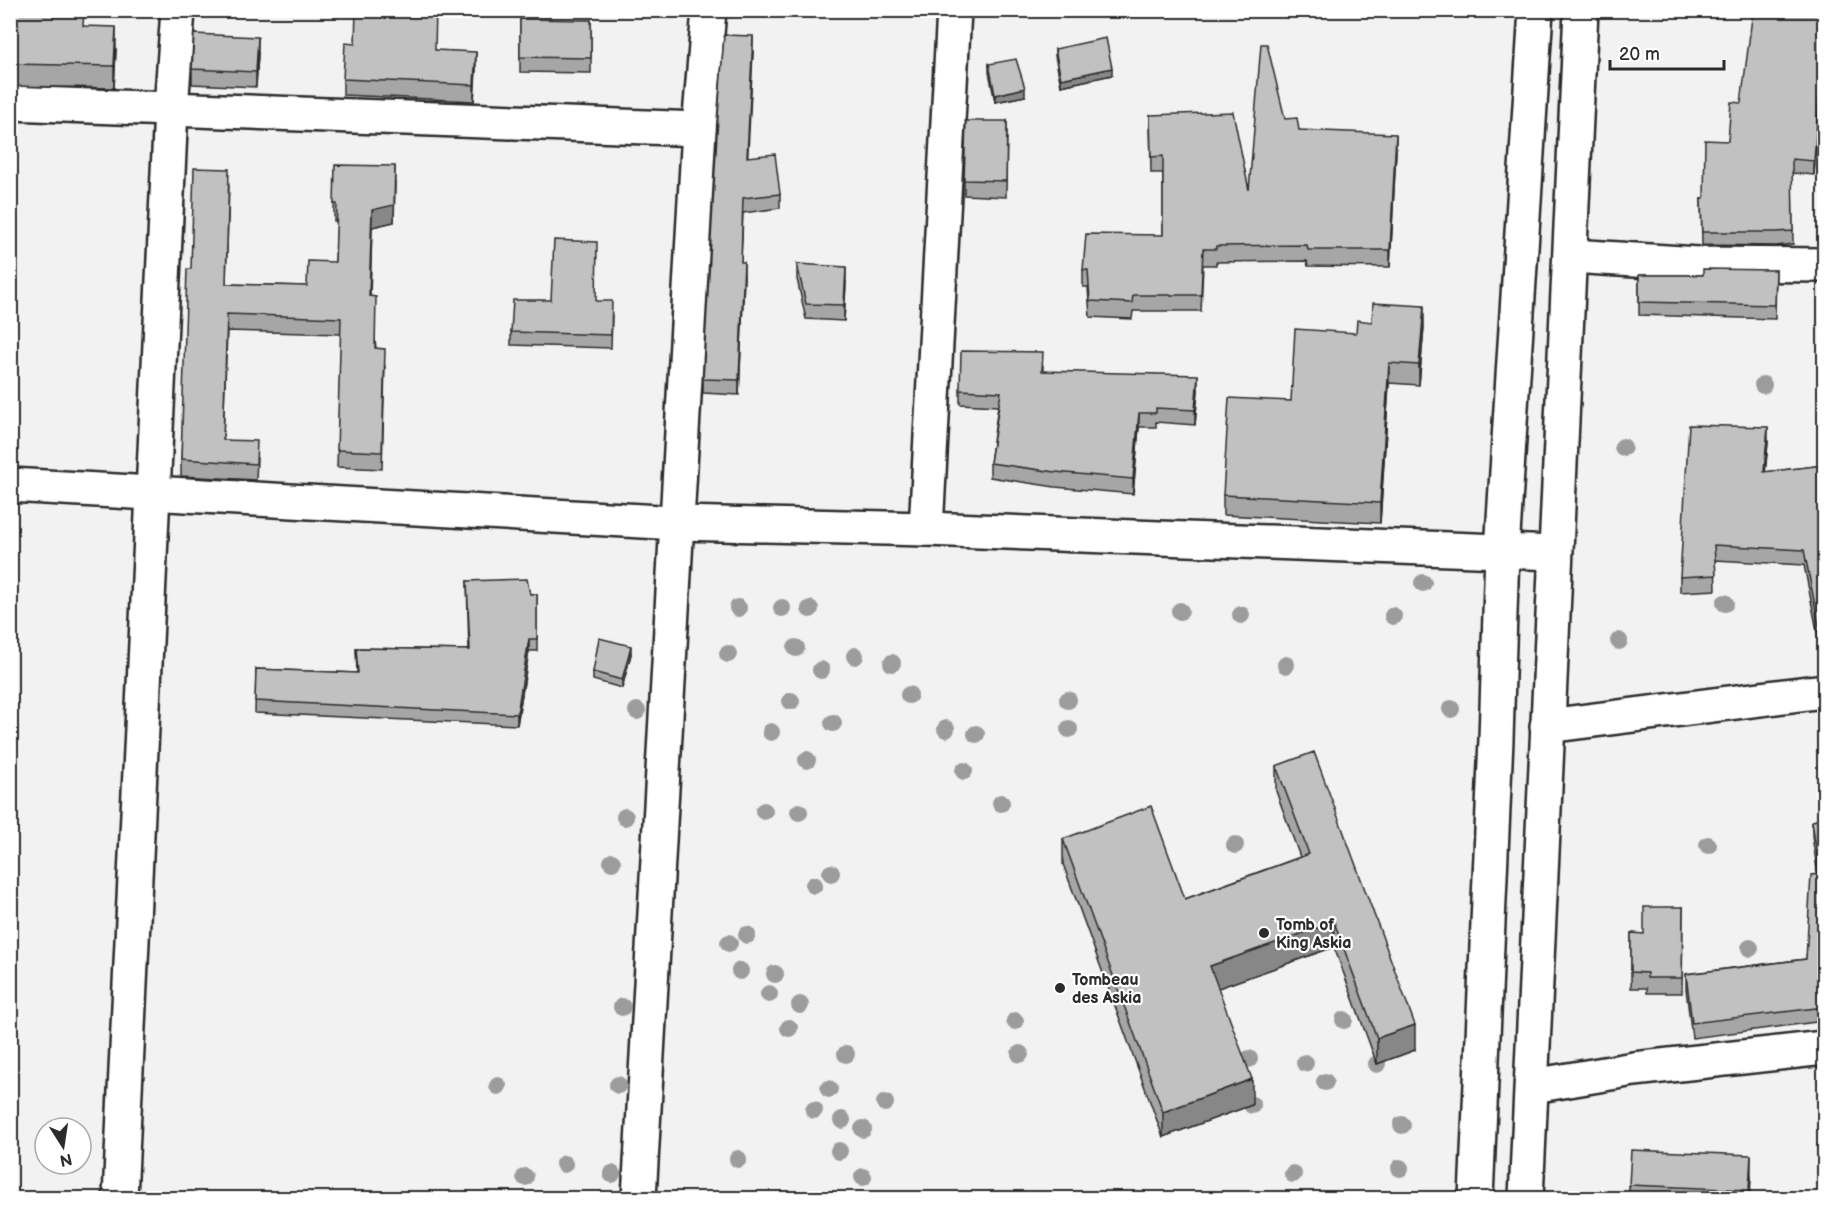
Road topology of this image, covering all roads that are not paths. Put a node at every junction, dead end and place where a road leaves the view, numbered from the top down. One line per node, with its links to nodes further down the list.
1 (178, 10): 7 (street)
2 (709, 10): 8 (street)
3 (954, 10): 14 (street)
4 (1536, 10): 15 (street)
5 (1581, 10): 9 (street)
6 (10, 103): 7 (street)
7 (171, 109): 8 (street); 12 (street)
8 (699, 129): 13 (street)
9 (1570, 256): 10 (street); 16 (street)
10 (1824, 265)
11 (10, 485): 12 (street)
12 (154, 492): 13 (street); 21 (street)
13 (678, 523): 14 (street); 22 (street)
14 (926, 529): 15 (street)
15 (1502, 551): 16 (street); 23 (street)
16 (1556, 553): 18 (street)
17 (1824, 691): 18 (street)
18 (1547, 726): 20 (street)
19 (1824, 1048): 20 (street)
20 (1533, 1086): 24 (street)
21 (120, 1198)
22 (639, 1198)
23 (1476, 1198)
24 (1526, 1198)

